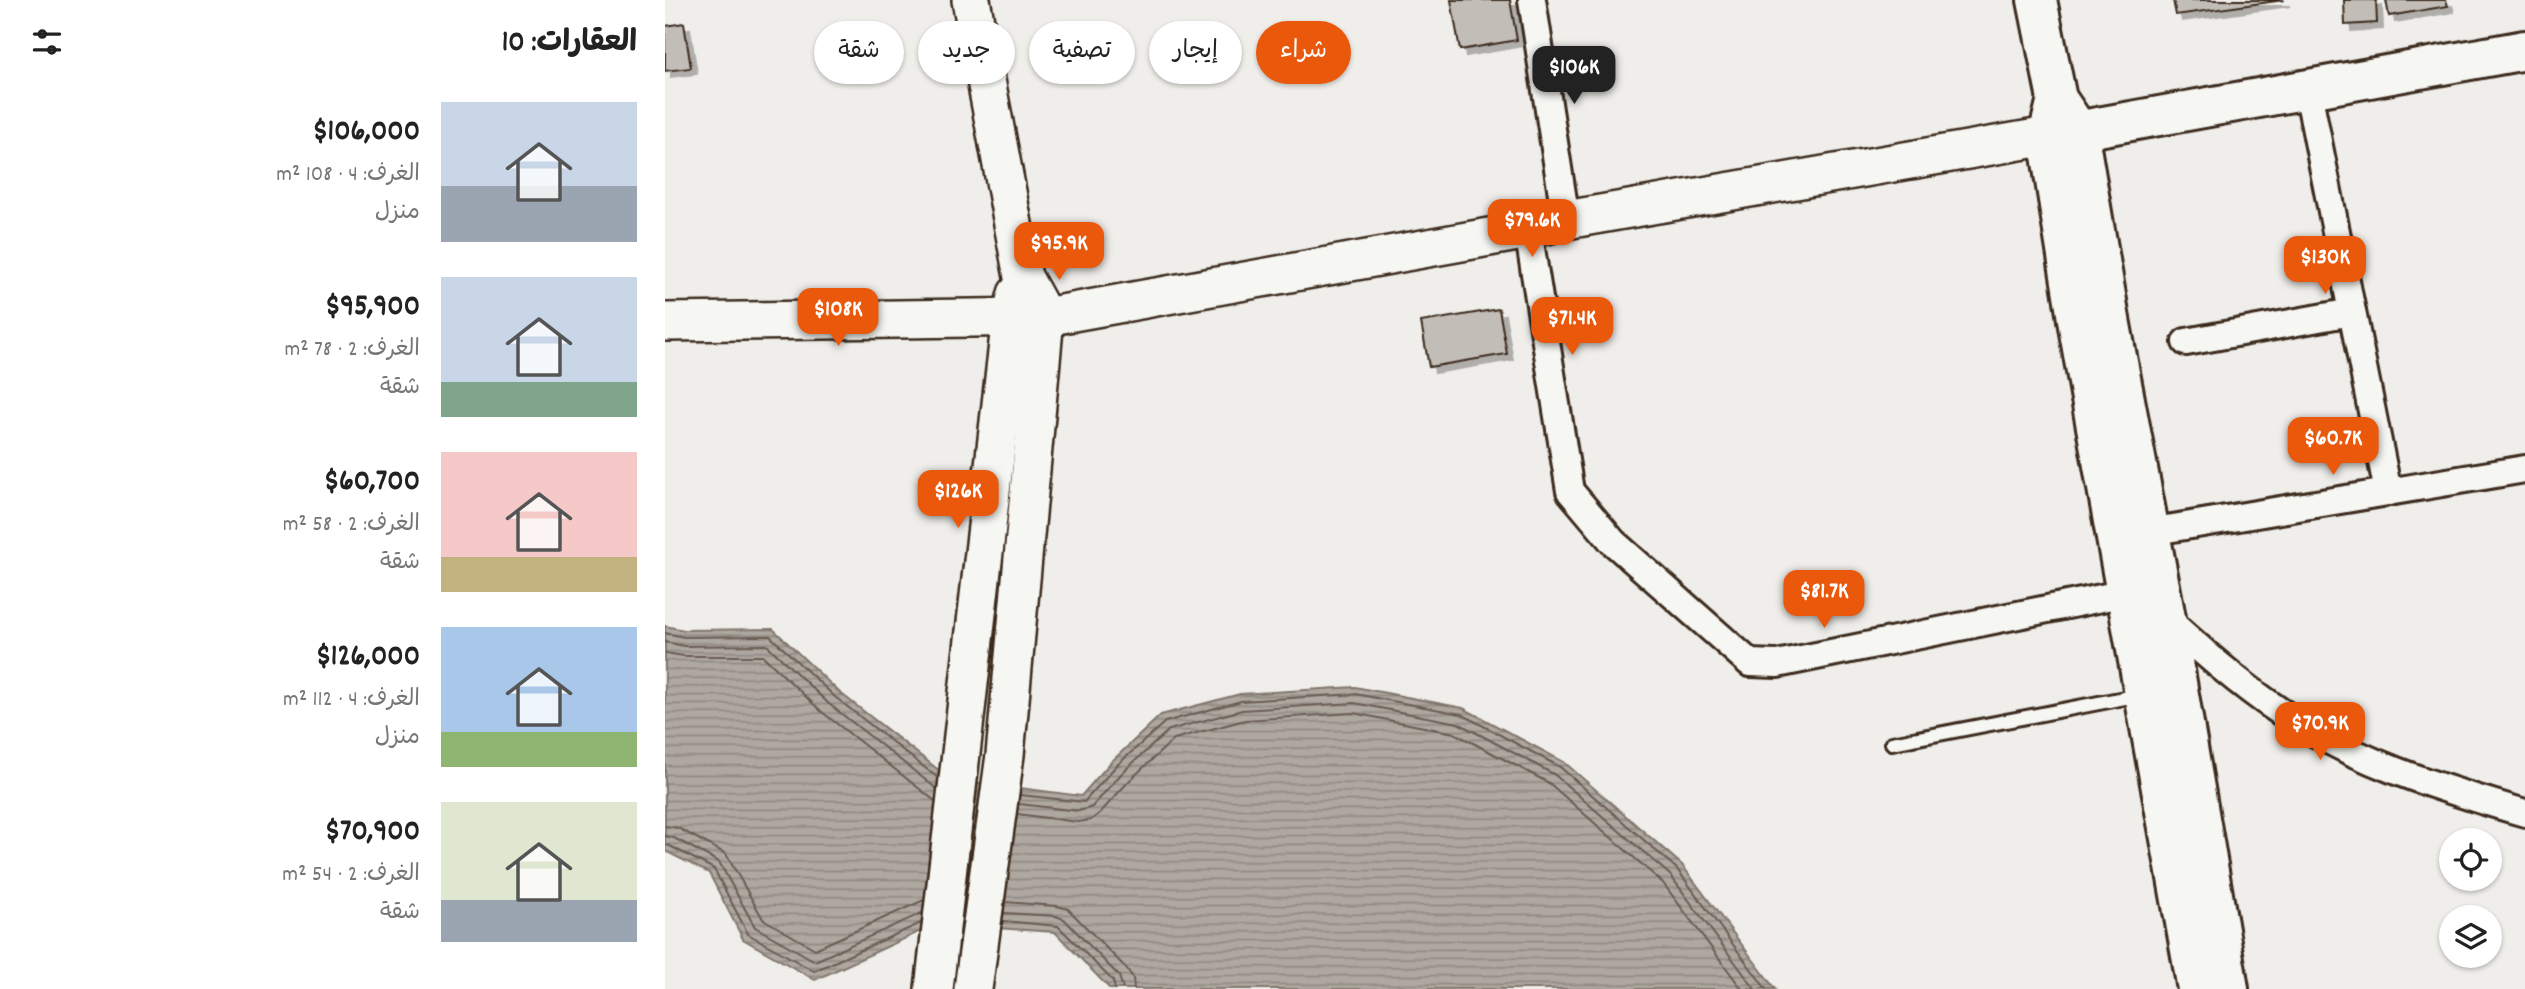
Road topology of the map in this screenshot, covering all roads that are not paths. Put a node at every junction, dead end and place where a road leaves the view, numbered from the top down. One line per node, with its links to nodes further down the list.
1 (971, 0): 10 (street)
2 (1532, 0): 7 (street)
3 (2037, 0): 6 (main road)
4 (2525, 50): 5 (main road)
5 (2308, 90): 6 (main road); 9 (street)
6 (2061, 122): 7 (street); 15 (main road); 16 (main road)
7 (1566, 220): 8 (street)
8 (1528, 230): 10 (street); 16 (street)
9 (2352, 312): 12 (street); 14 (street)
10 (1028, 317): 11 (street); 22 (street); 23 (street)
11 (665, 322)
12 (2186, 342)
13 (2525, 469): 14 (street)
14 (2388, 492): 15 (street)
15 (2149, 532): 17 (main road)
16 (2126, 593): 18 (main road)
17 (2166, 618): 20 (street); 21 (main road)
18 (2144, 694): 19 (lane); 21 (main road)
19 (1892, 743)
20 (2525, 813)
21 (2193, 872): 24 (main road); 25 (main road)
22 (935, 978)
23 (974, 980)
24 (2197, 989)
25 (2229, 989)

